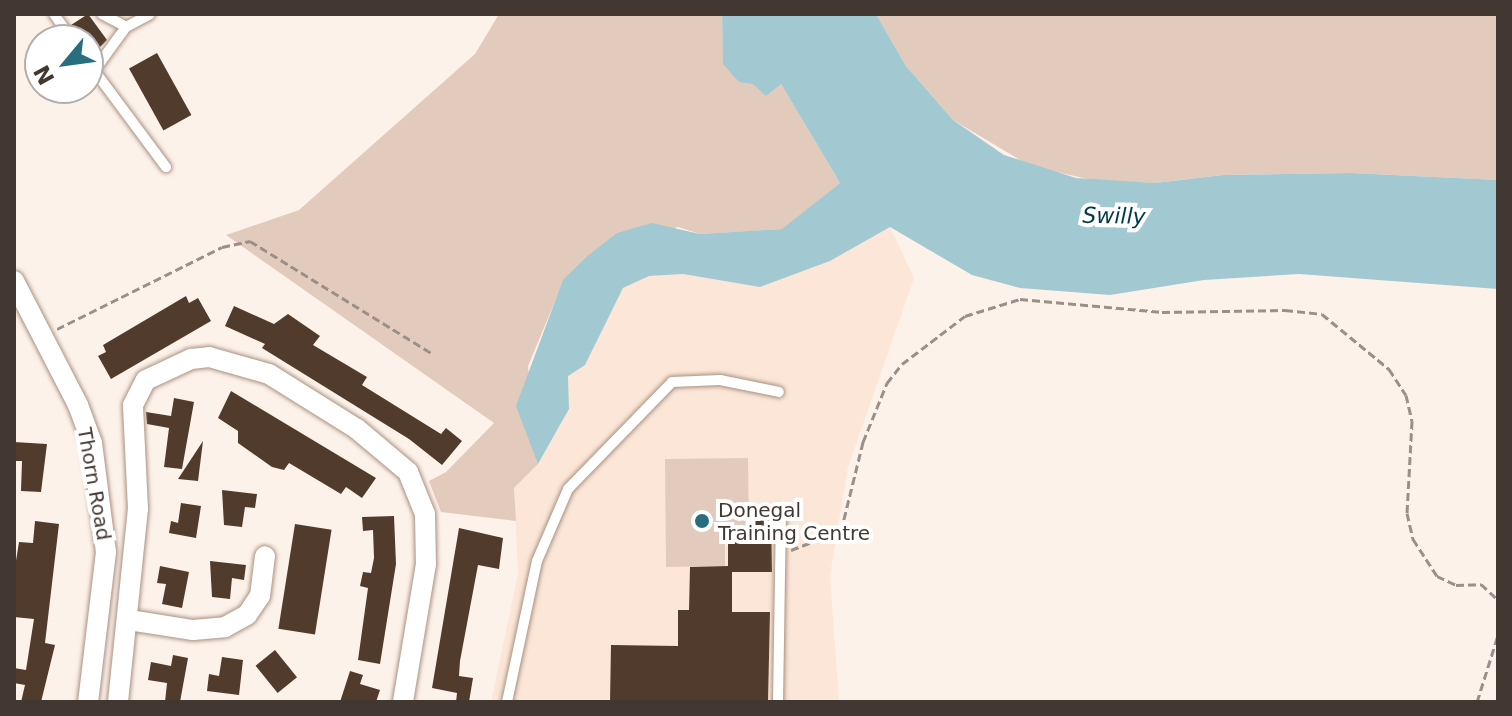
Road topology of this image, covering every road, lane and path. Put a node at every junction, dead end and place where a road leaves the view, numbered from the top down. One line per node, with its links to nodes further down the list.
1 (102, 14): 3 (lane)
2 (150, 14): 3 (lane)
3 (126, 27): 4 (lane)
4 (104, 52)
5 (104, 84): 6 (lane)
6 (166, 167)
7 (14, 281): 8 (street, Thorn Road)
8 (43, 336): 9 (path); 12 (street, Thorn Road)
9 (433, 354)
10 (779, 392): 22 (lane)
11 (781, 514): 13 (lane)
12 (106, 552): 14 (street); 19 (street, Thorn Road)
13 (780, 553): 16 (path); 23 (lane)
14 (134, 555): 17 (street); 21 (street)
15 (265, 556): 17 (street)
16 (1498, 600)
17 (129, 620): 20 (street)
18 (1498, 635): 24 (path)
19 (88, 702)
20 (118, 702)
21 (403, 702)
22 (507, 702)
23 (778, 702)
24 (1477, 702)

